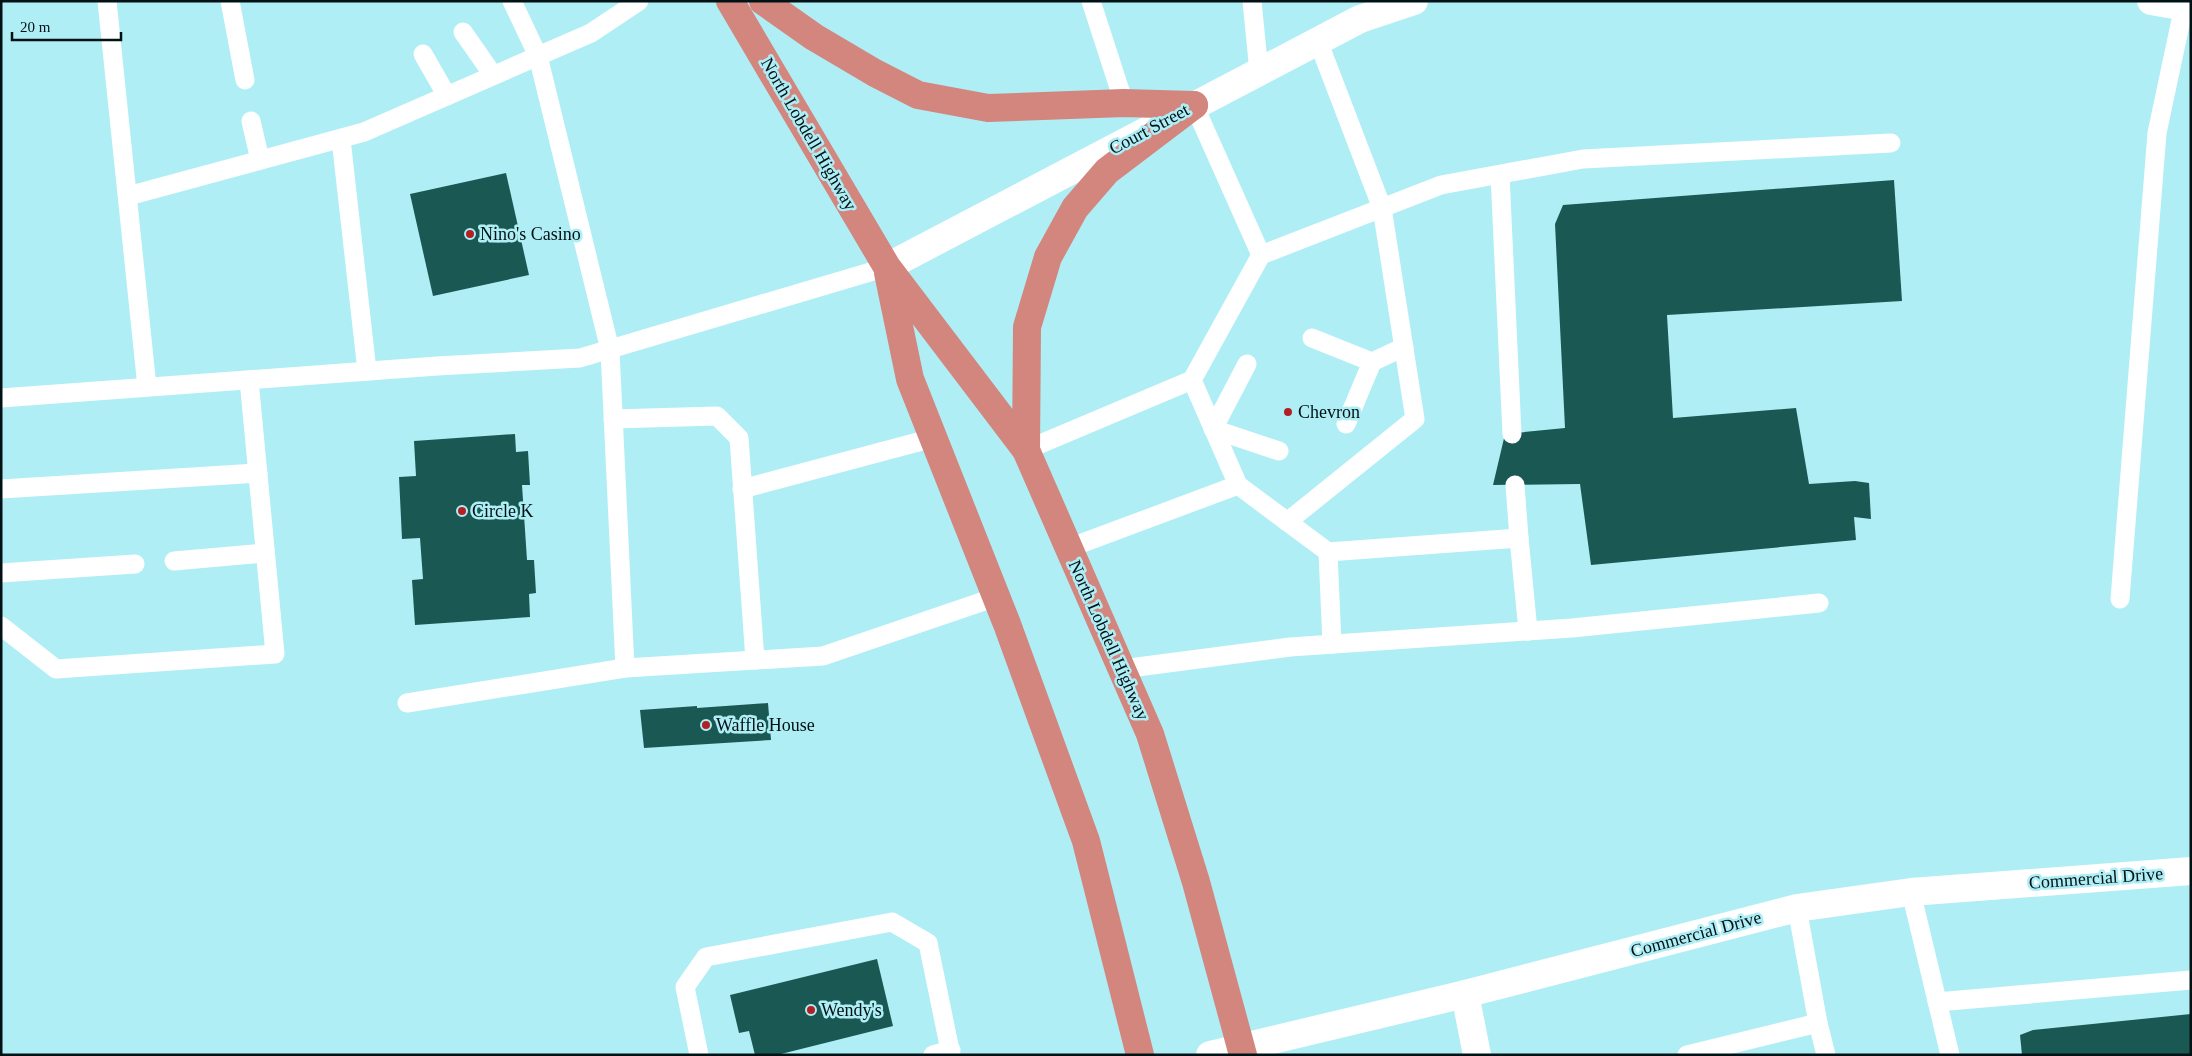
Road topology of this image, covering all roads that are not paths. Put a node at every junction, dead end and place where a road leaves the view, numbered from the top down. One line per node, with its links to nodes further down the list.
1 (106, 1): 27 (lane)
2 (230, 1): 18 (lane)
3 (512, 1): 15 (lane)
4 (639, 1): 15 (lane)
5 (730, 1): 30 (highway, North Lobdell Highway)
6 (763, 1): 20 (highway)
7 (1091, 1): 20 (lane)
8 (1252, 1): 16 (lane)
9 (1414, 1): 13 (street, Court Street)
10 (2151, 1): 11 (street)
11 (2187, 7): 62 (lane)
12 (463, 32): 17 (lane)
13 (1318, 41): 16 (street, Court Street); 28 (lane)
14 (424, 54): 19 (lane)
15 (538, 56): 17 (lane); 33 (lane)
16 (1259, 72): 21 (street, Court Street)
17 (493, 76): 19 (lane)
18 (245, 80)
19 (447, 96): 23 (lane)
20 (1124, 103): 21 (highway)
21 (1194, 105): 29 (lane); 30 (street, Court Street); 46 (highway)
22 (251, 121): 25 (lane)
23 (340, 139): 25 (lane); 36 (lane)
24 (1891, 142): 26 (lane)
25 (260, 160): 27 (lane)
26 (1500, 175): 28 (lane); 44 (lane)
27 (128, 196): 39 (lane)
28 (1382, 208): 29 (lane); 32 (lane)
29 (1261, 255): 38 (lane)
30 (887, 266): 33 (lane); 45 (highway, North Lobdell Highway); 46 (highway, North Lobdell Highway)
31 (1312, 338): 34 (lane)
32 (1404, 346): 34 (lane); 53 (lane)
33 (610, 350): 36 (lane); 41 (lane)
34 (1372, 362): 42 (lane)
35 (1247, 364): 43 (lane)
36 (367, 371): 37 (lane)
37 (249, 380): 39 (lane); 48 (lane)
38 (1192, 380): 43 (lane); 46 (lane)
39 (147, 387): 40 (lane)
40 (1, 398)
41 (613, 419): 52 (lane); 68 (lane)
42 (1346, 424)
43 (1213, 429): 47 (lane); 49 (lane)
44 (1512, 434)
45 (933, 438): 52 (lane); 61 (highway, North Lobdell Highway)
46 (1026, 450): 55 (highway, North Lobdell Highway)
47 (1279, 451)
48 (258, 473): 51 (lane); 57 (lane)
49 (1238, 485): 53 (lane); 55 (lane)
50 (1515, 485): 54 (lane)
51 (1, 489)
52 (742, 489): 67 (lane)
53 (1287, 522): 56 (lane)
54 (1519, 538): 56 (lane); 65 (lane)
55 (1069, 548): 69 (highway, North Lobdell Highway)
56 (1328, 552): 66 (lane)
57 (265, 554): 58 (lane); 64 (lane)
58 (174, 561)
59 (135, 564): 60 (lane)
60 (1, 573)
61 (996, 597): 67 (lane); 81 (highway, North Lobdell Highway)
62 (2120, 599)
63 (1819, 603): 65 (lane)
64 (1, 626)
65 (1528, 631): 66 (lane)
66 (1332, 644): 69 (lane)
67 (755, 660): 68 (lane)
68 (626, 668): 70 (lane)
69 (1122, 669): 78 (highway, North Lobdell Highway)
70 (407, 703)
71 (2191, 871): 72 (street, Commercial Drive)
72 (1911, 892): 73 (street, Commercial Drive); 76 (lane)
73 (1797, 908): 75 (street, Commercial Drive); 77 (lane)
74 (2191, 980): 76 (lane)
75 (1465, 994): 78 (street, Commercial Drive); 83 (street)
76 (1937, 1002): 86 (lane)
77 (1818, 1023): 84 (lane); 85 (lane)
78 (1243, 1051): 82 (street, Commercial Drive)
79 (945, 1053): 80 (lane)
80 (699, 1055)
81 (1140, 1055)
82 (1210, 1055)
83 (1477, 1055)
84 (1687, 1055)
85 (1826, 1055)
86 (1950, 1055)

